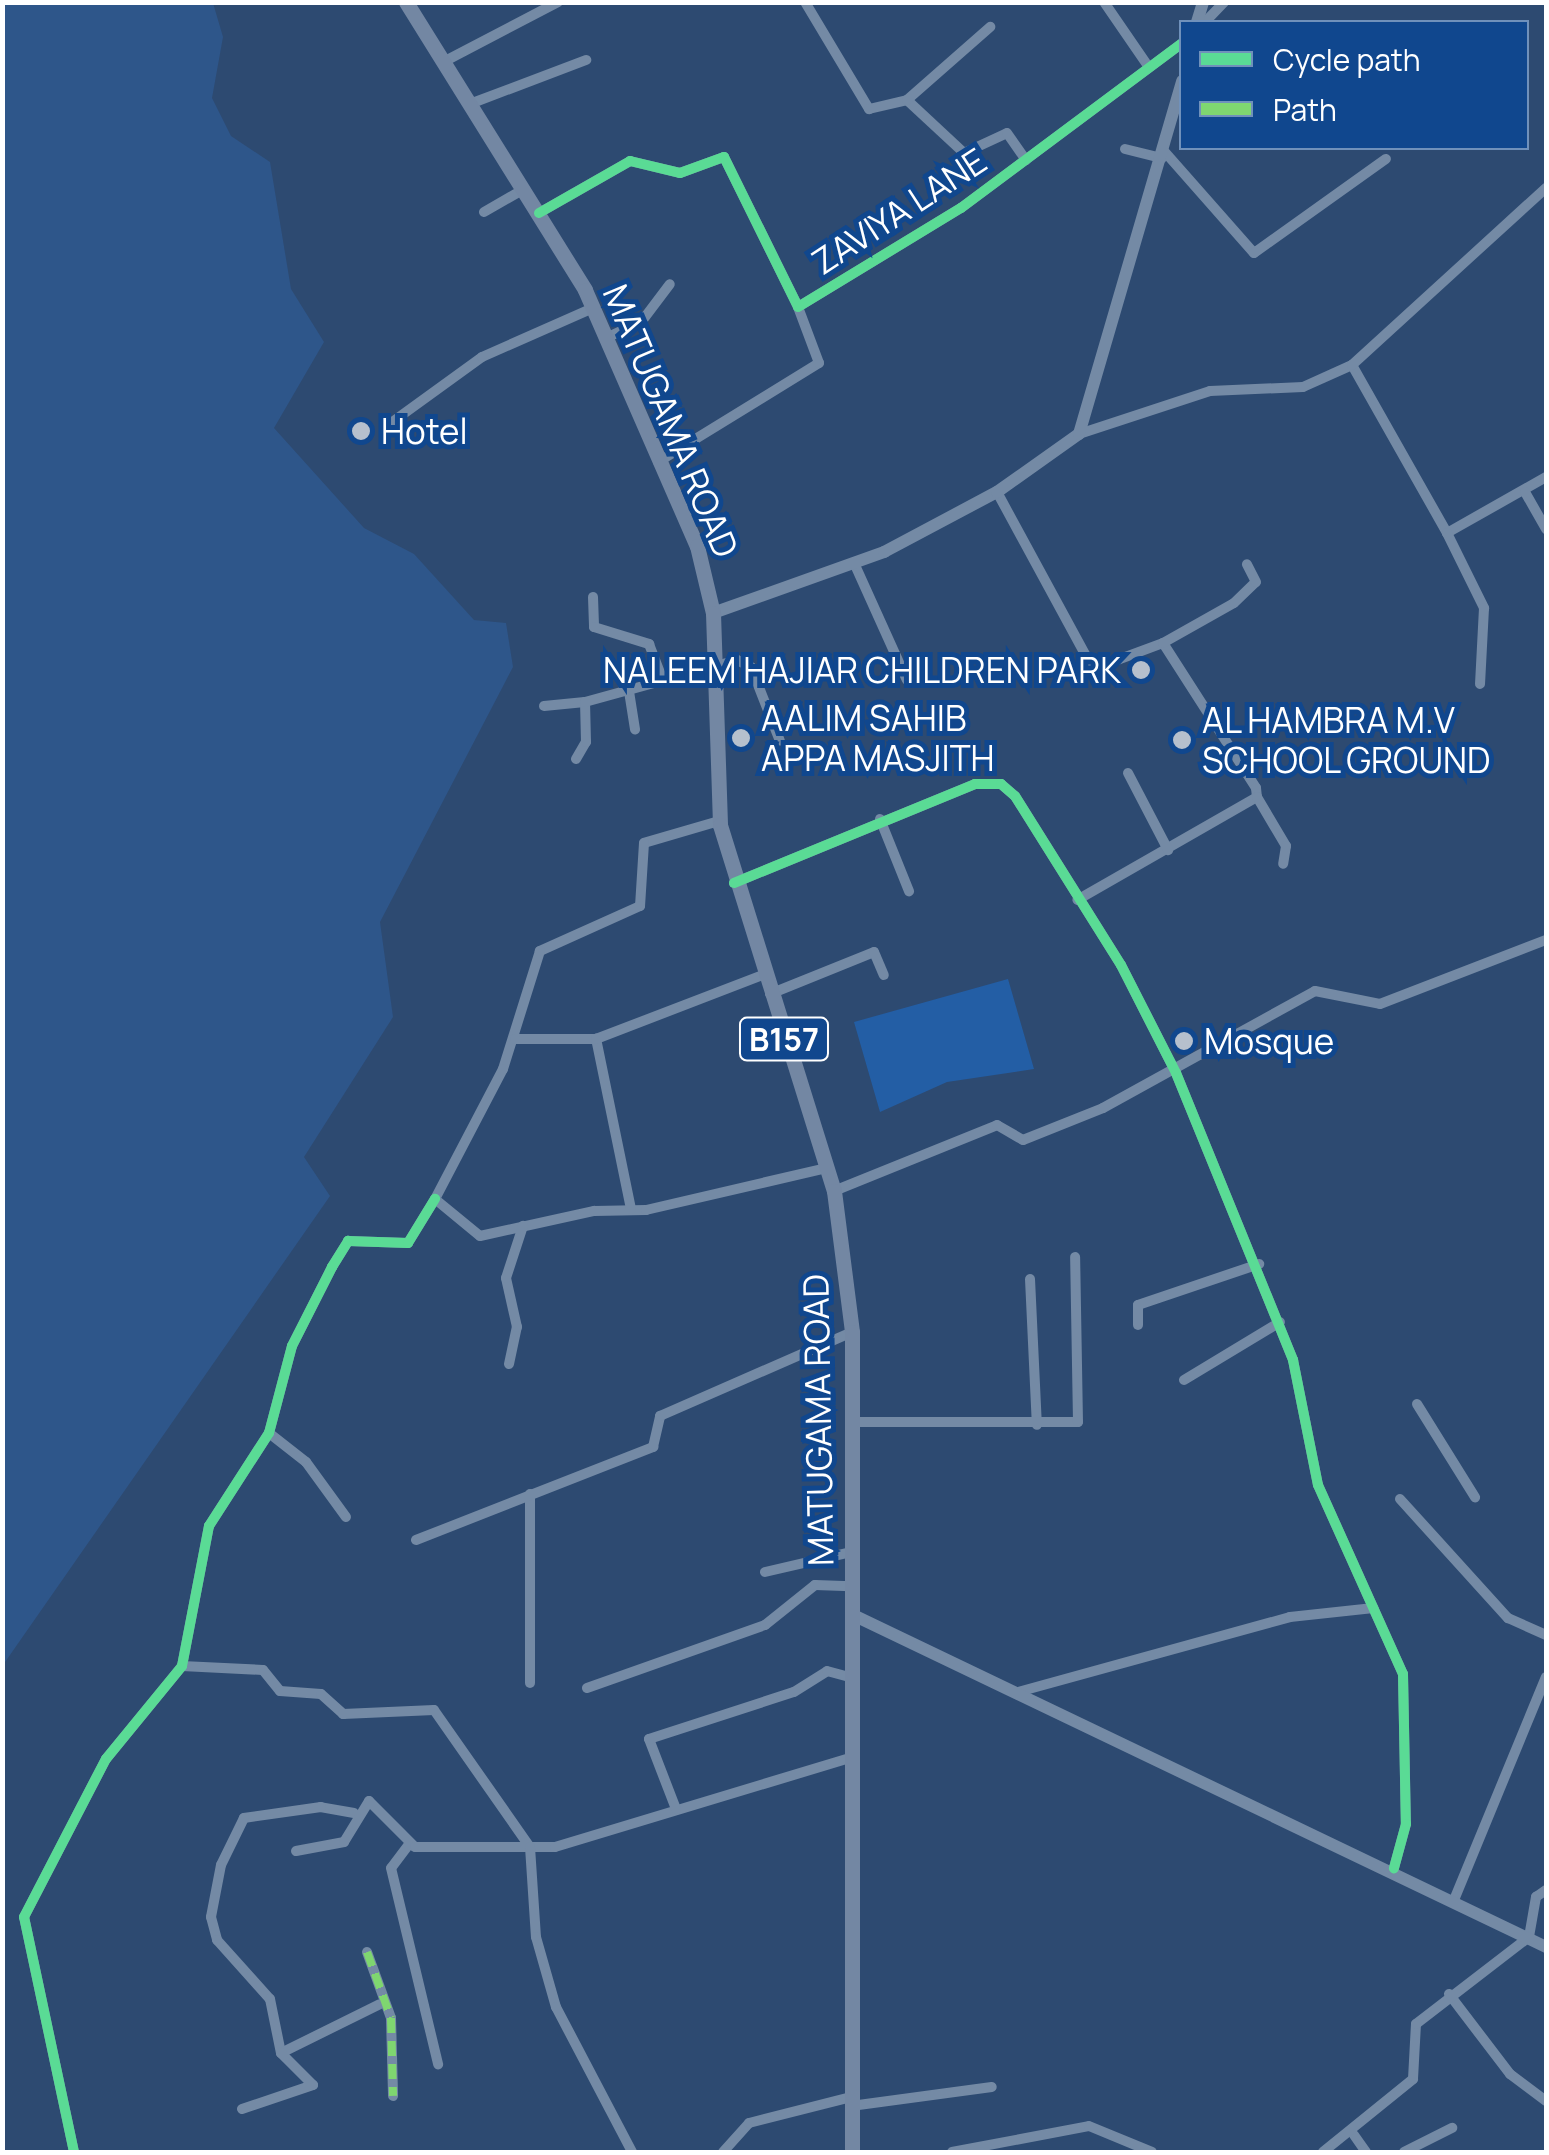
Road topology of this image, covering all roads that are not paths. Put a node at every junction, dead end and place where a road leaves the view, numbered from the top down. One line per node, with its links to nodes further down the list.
1 (406, 2): 7 (main road, MATUGAMA ROAD / B157)
2 (558, 2): 7 (street)
3 (804, 2): 11 (street)
4 (1104, 2): 9 (street)
5 (990, 27): 11 (street)
6 (1179, 45): 9 (street, ZAVIYA LANE)
7 (449, 59): 12 (main road, MATUGAMA ROAD / B157)
8 (586, 60): 12 (street)
9 (1148, 66): 16 (street, ZAVIYA LANE)
10 (1179, 93): 14 (street)
11 (907, 100): 16 (street)
12 (475, 102): 17 (main road, MATUGAMA ROAD / B157)
13 (1125, 149): 14 (street)
14 (1163, 154): 15 (street); 27 (street)
15 (1386, 159)
16 (1026, 160): 22 (street, ZAVIYA LANE)
17 (525, 188): 19 (street); 20 (main road, MATUGAMA ROAD / B157)
18 (1546, 188): 25 (street)
19 (484, 212)
20 (539, 213): 22 (street, ZAVIYA LANE); 23 (main road, MATUGAMA ROAD / B157)
21 (670, 284): 24 (street)
22 (798, 307): 28 (street)
23 (593, 308): 24 (main road, MATUGAMA ROAD / B157); 26 (street)
24 (606, 338): 28 (main road, MATUGAMA ROAD / B157)
25 (1352, 365): 27 (street); 33 (street)
26 (384, 428)
27 (1079, 434): 30 (street)
28 (658, 462): 37 (main road, MATUGAMA ROAD / B157)
29 (1546, 477): 31 (street)
30 (997, 492): 35 (street); 38 (street)
31 (1525, 492): 32 (street); 33 (street)
32 (1546, 529)
33 (1447, 532): 42 (street)
34 (1246, 564): 38 (street)
35 (854, 565): 37 (street); 41 (street)
36 (593, 598): 40 (street)
37 (713, 613): 39 (main road, MATUGAMA ROAD / B157)
38 (1163, 643): 50 (street)
39 (712, 662): 40 (street); 47 (street); 52 (main road, MATUGAMA ROAD / B157)
40 (662, 678): 43 (street)
41 (907, 680)
42 (1480, 684)
43 (628, 685): 44 (street); 46 (street)
44 (585, 702): 45 (street); 48 (street)
45 (544, 706)
46 (635, 729)
47 (780, 741)
48 (576, 759)
49 (1128, 773): 53 (street)
50 (1257, 797): 53 (street); 54 (street)
51 (880, 818): 55 (street); 56 (street); 57 (street)
52 (719, 821): 55 (main road, MATUGAMA ROAD / B157); 62 (street)
53 (1168, 850): 57 (street)
54 (1283, 864)
55 (734, 883): 59 (main road, MATUGAMA ROAD / B157)
56 (909, 891)
57 (1077, 900): 64 (street)
58 (1546, 940): 64 (street)
59 (763, 975): 61 (main road, MATUGAMA ROAD / B157); 63 (street)
60 (884, 975): 61 (street)
61 (770, 994): 65 (main road, MATUGAMA ROAD / B157)
62 (515, 1039): 63 (street); 67 (street)
63 (596, 1039): 68 (street)
64 (1176, 1073): 66 (street); 71 (street)
65 (826, 1168): 66 (main road, MATUGAMA ROAD / B157); 68 (street)
66 (834, 1191): 75 (main road, MATUGAMA ROAD / B157)
67 (435, 1199): 69 (street); 81 (street)
68 (631, 1209): 69 (street)
69 (523, 1226): 76 (street)
70 (1075, 1257): 80 (street)
71 (1259, 1264): 73 (street); 74 (street)
72 (1030, 1279): 80 (street)
73 (1280, 1322): 77 (street); 90 (street)
74 (1138, 1325)
75 (852, 1332): 79 (main road, MATUGAMA ROAD / B157); 82 (street)
76 (509, 1364)
77 (1184, 1380)
78 (1418, 1404): 83 (street)
79 (852, 1422): 80 (street); 87 (main road, MATUGAMA ROAD / B157)
80 (1037, 1425)
81 (269, 1433): 85 (street); 93 (street)
82 (530, 1494): 86 (street); 96 (street)
83 (1476, 1497)
84 (1400, 1499): 92 (street)
85 (346, 1516)
86 (416, 1540)
87 (851, 1552): 88 (street); 89 (main road, MATUGAMA ROAD / B157)
88 (765, 1572)
89 (851, 1586): 91 (main road, MATUGAMA ROAD / B157); 97 (street)
90 (1374, 1608): 98 (street); 105 (street)
91 (851, 1614): 94 (main road, MATUGAMA ROAD / B157); 98 (street)
92 (1546, 1634)
93 (182, 1666): 103 (street); 122 (street)
94 (850, 1677): 99 (main road, MATUGAMA ROAD / B157); 100 (street)
95 (1546, 1677): 107 (street)
96 (530, 1683)
97 (587, 1688)
98 (1018, 1692): 105 (street)
99 (848, 1758): 100 (street); 117 (main road, MATUGAMA ROAD / B157)
100 (676, 1809): 103 (street)
101 (354, 1814): 102 (street); 104 (street); 113 (street)
102 (410, 1843): 103 (street); 114 (street)
103 (530, 1847): 123 (street)
104 (296, 1851)
105 (1394, 1868): 107 (street)
106 (1546, 1890): 108 (street)
107 (1454, 1900): 108 (street)
108 (1529, 1936): 109 (street); 111 (street)
109 (1546, 1947)
110 (367, 1952): 112 (street)
111 (1449, 1994): 118 (street); 121 (street)
112 (380, 2004): 113 (street); 116 (street)
113 (281, 2053): 119 (street)
114 (438, 2064)
115 (992, 2087): 117 (street)
116 (393, 2096)
117 (851, 2101): 124 (street); 125 (main road, MATUGAMA ROAD / B157)
118 (1546, 2102)
119 (242, 2108)
120 (1452, 2128): 130 (street)
121 (1354, 2136): 128 (street); 129 (street)
122 (74, 2152)
123 (632, 2152)
124 (723, 2152)
125 (852, 2152)
126 (952, 2152): 127 (street)
127 (1152, 2152)
128 (1322, 2152)
129 (1366, 2152)
130 (1404, 2152)

